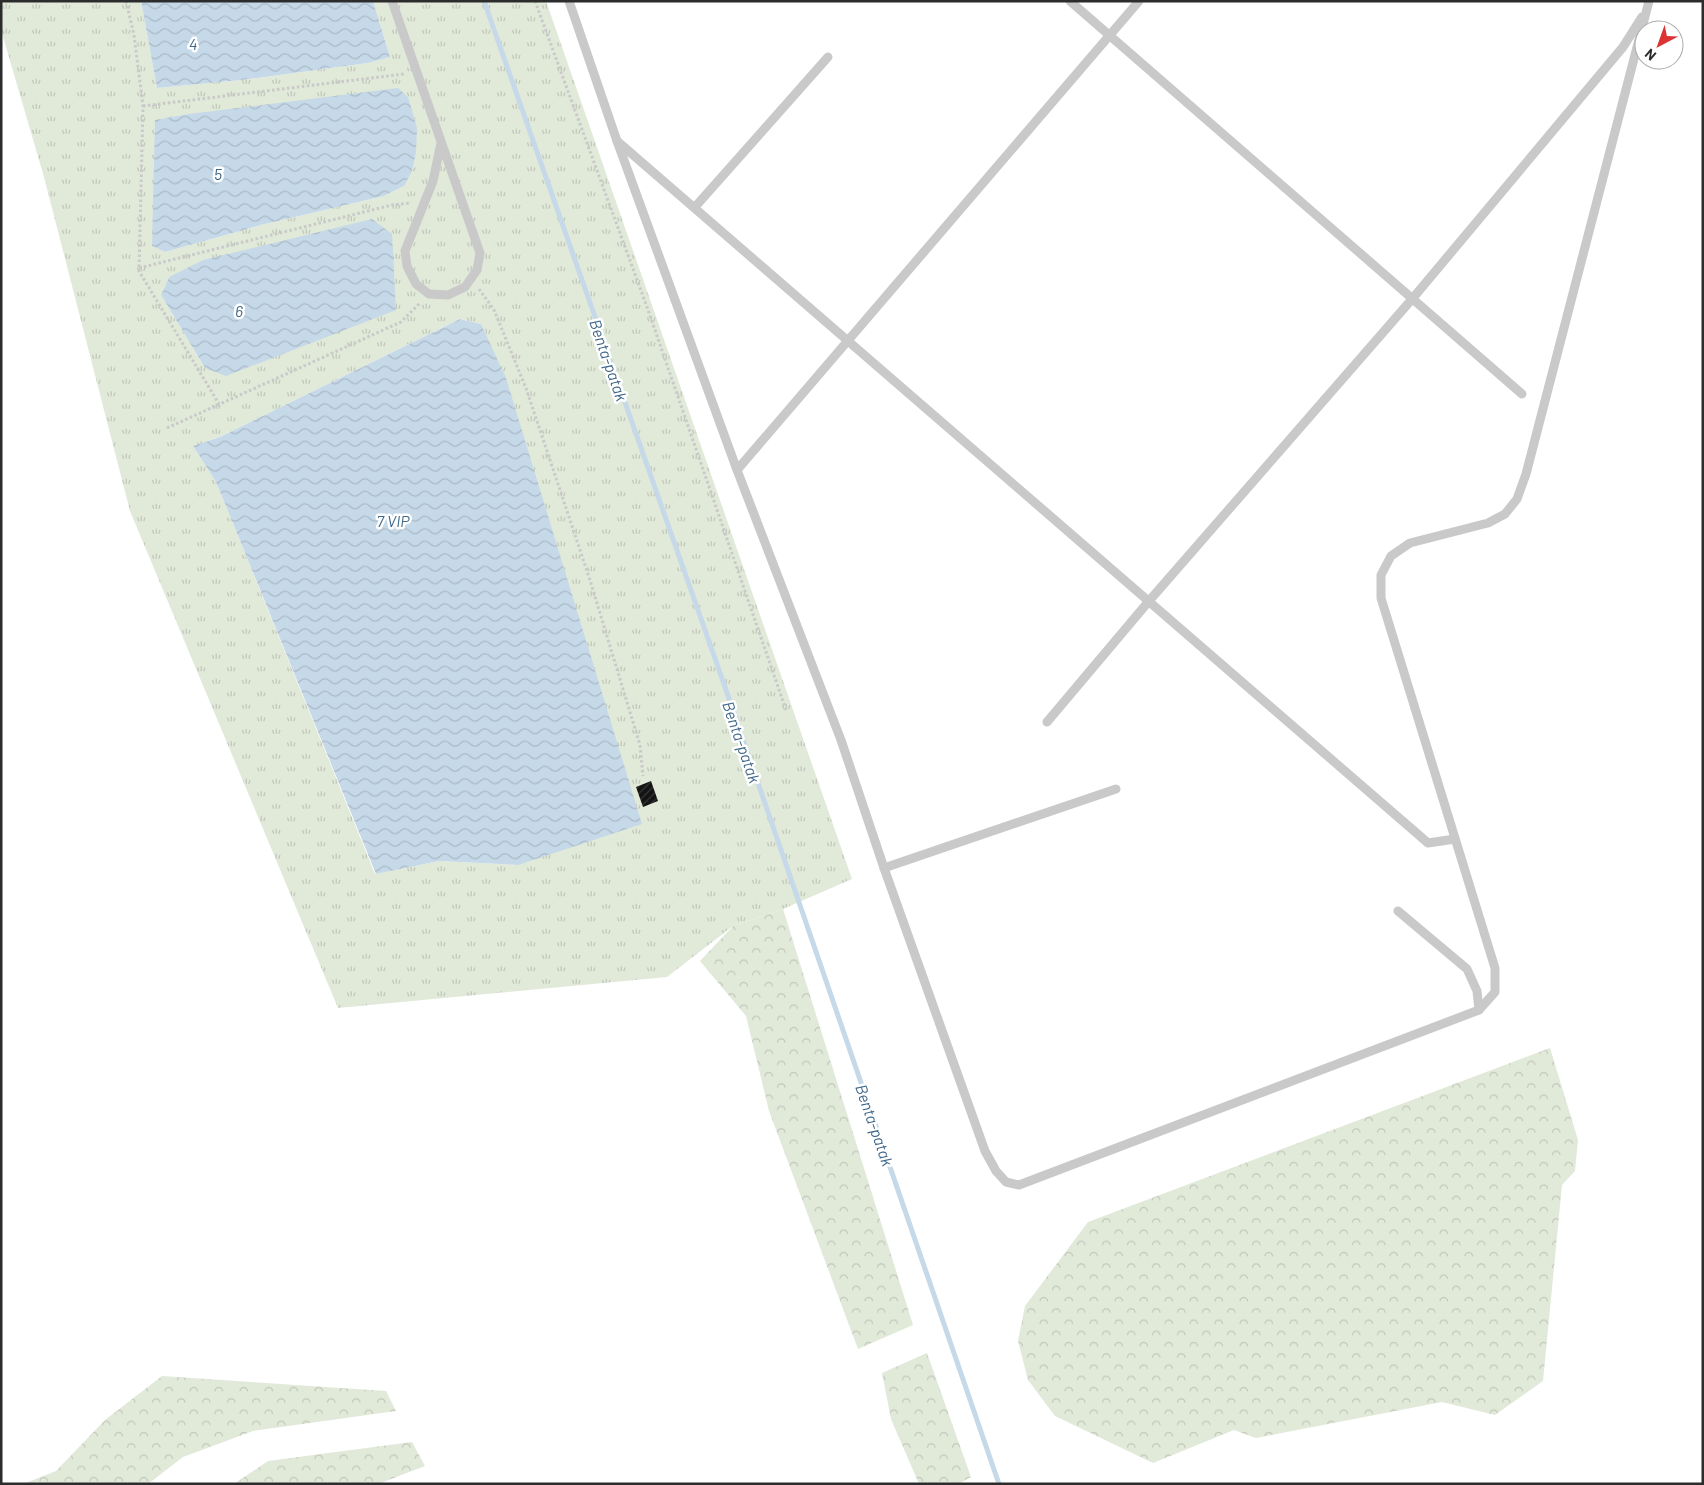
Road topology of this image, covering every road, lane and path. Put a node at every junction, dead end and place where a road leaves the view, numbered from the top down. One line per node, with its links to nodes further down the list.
1 (126, 1): 11 (path)
2 (392, 1): 10 (lane)
3 (535, 1): 26 (path)
4 (568, 1): 12 (lane)
5 (1070, 1): 8 (lane)
6 (1140, 1): 8 (lane)
7 (1648, 5): 19 (lane); 30 (lane)
8 (1110, 36): 19 (lane); 20 (lane)
9 (828, 57): 15 (lane)
10 (417, 72): 11 (path); 13 (lane)
11 (144, 106): 16 (path)
12 (617, 141): 15 (lane); 24 (lane)
13 (441, 143): 14 (lane); 17 (lane)
14 (424, 202): 16 (path); 18 (lane)
15 (695, 207): 20 (lane)
16 (139, 268): 22 (path)
17 (471, 279): 18 (lane); 28 (path)
18 (429, 294): 22 (path)
19 (1413, 298): 21 (lane); 25 (lane)
20 (848, 340): 24 (lane); 25 (lane)
21 (1522, 394)
22 (219, 404): 23 (path)
23 (167, 428)
24 (737, 470): 31 (lane)
25 (1149, 601): 27 (lane); 30 (lane)
26 (786, 710)
27 (1047, 722)
28 (643, 776)
29 (1116, 789): 31 (lane)
30 (1455, 838): 33 (lane)
31 (884, 868): 33 (lane)
32 (1398, 911): 33 (lane)
33 (1479, 1010)

